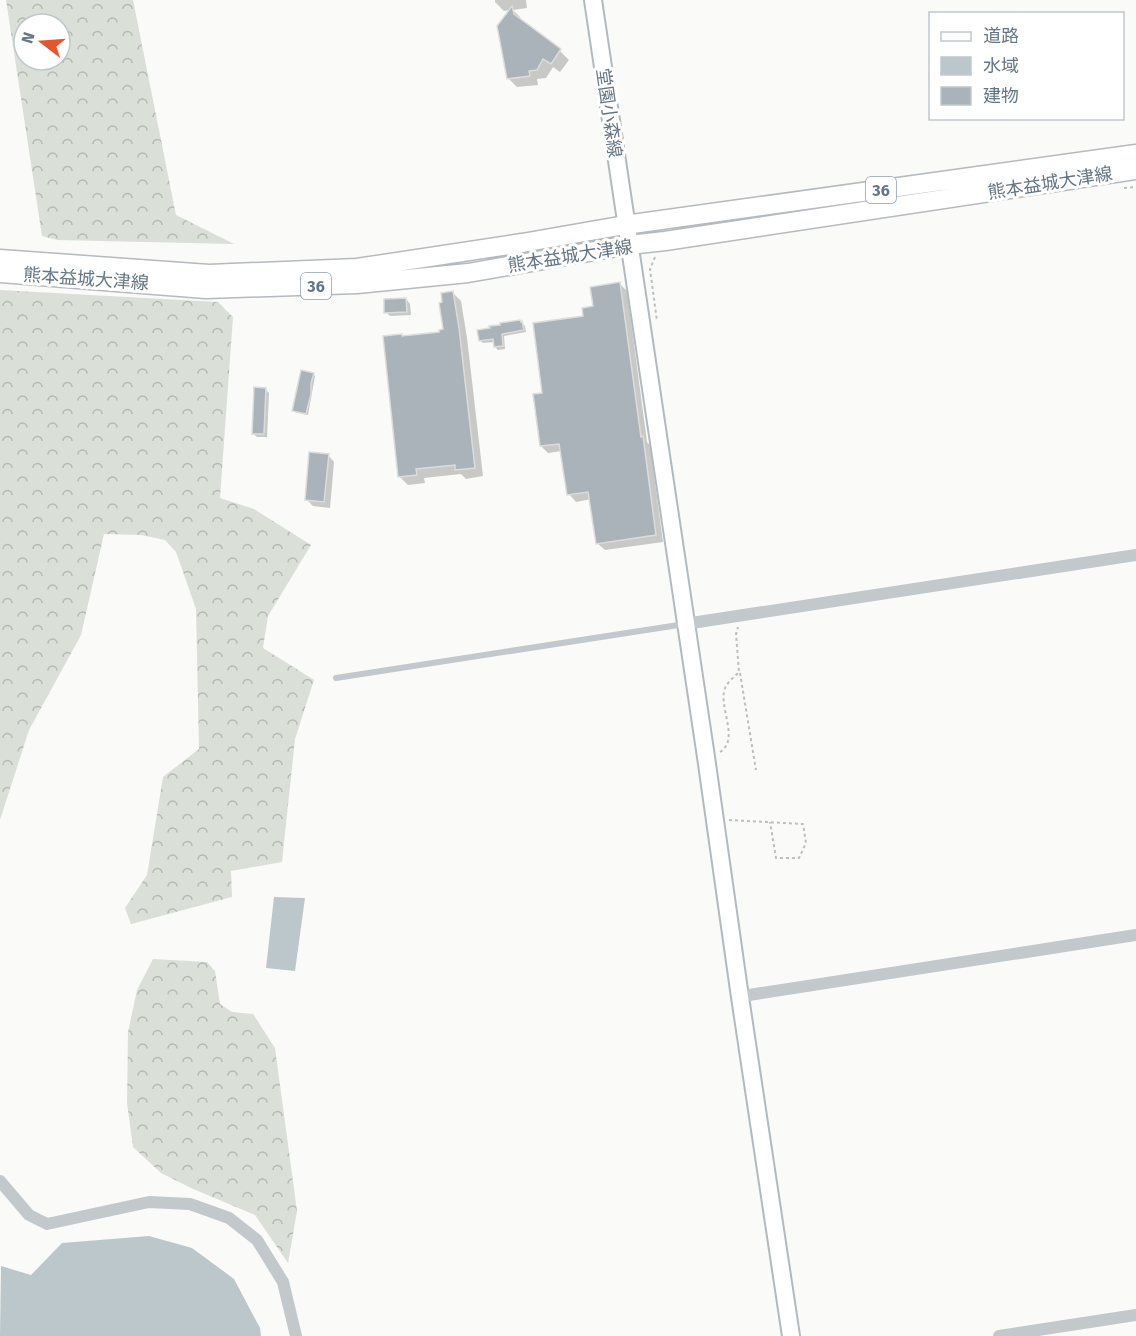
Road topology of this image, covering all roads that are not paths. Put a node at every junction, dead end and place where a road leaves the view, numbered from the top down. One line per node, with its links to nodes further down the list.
1 (593, 0): 4 (street, 堂園小森線)
2 (1136, 154): 4 (main road, 熊本益城大津線 / 36)
3 (1136, 170): 5 (main road, 熊本益城大津線 / 36)
4 (625, 225): 5 (street, 堂園小森線); 6 (main road, 熊本益城大津線 / 36)
5 (629, 245): 7 (main road, 熊本益城大津線 / 36); 9 (street, 堂園小森線)
6 (0, 259)
7 (0, 273)
8 (1136, 555): 9 (street)
9 (685, 624): 10 (lane); 12 (street, 堂園小森線)
10 (336, 678)
11 (1136, 935): 12 (street)
12 (740, 998): 16 (street, 堂園小森線)
13 (0, 1181): 15 (street)
14 (1136, 1315): 17 (street)
15 (296, 1336)
16 (791, 1336)
17 (999, 1336)

